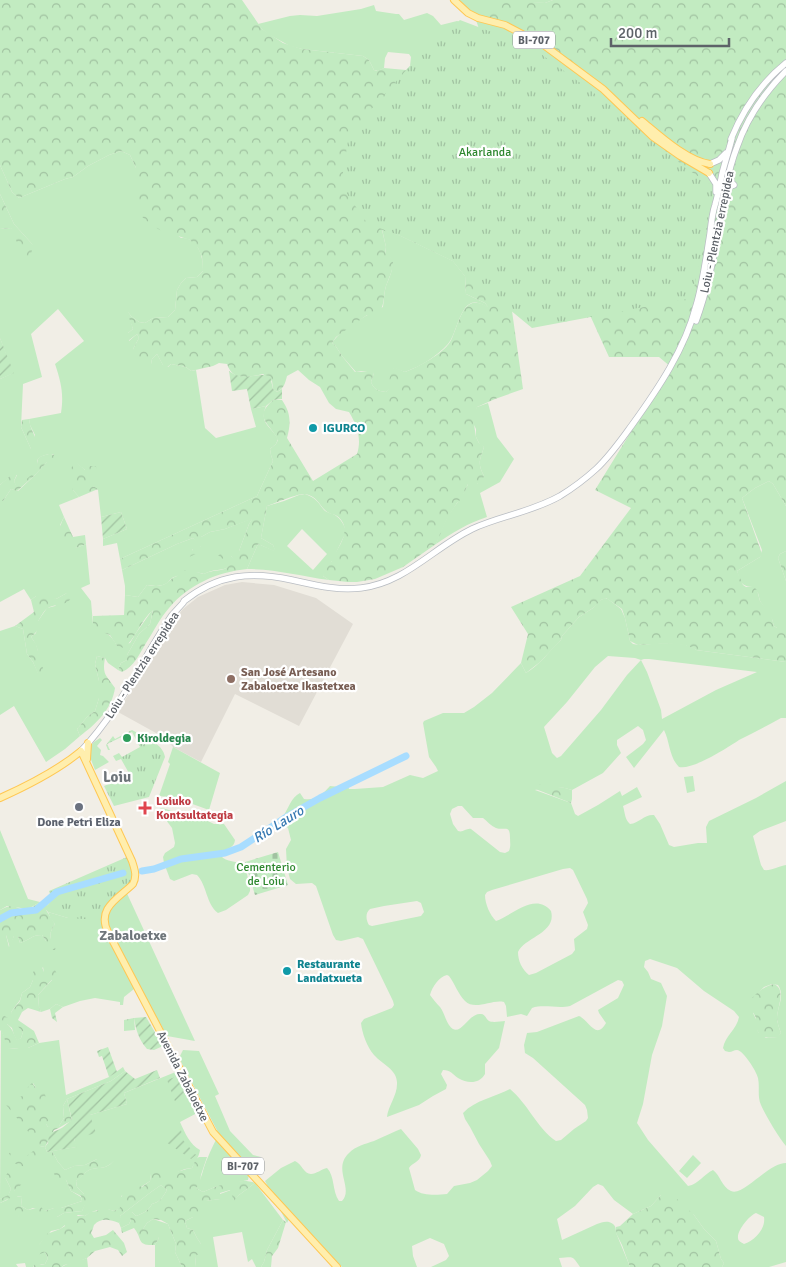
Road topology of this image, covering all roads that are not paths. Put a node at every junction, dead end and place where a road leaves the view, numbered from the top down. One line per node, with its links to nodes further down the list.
1 (454, 0): 4 (main road, BI-707)
2 (786, 63): 6 (main road)
3 (786, 71): 5 (main road, Loiu - Plentzia errepidea)
4 (608, 93): 7 (main road, BI-707); 9 (main road, BI-707)
5 (762, 99): 8 (main road); 11 (main road, Loiu - Plentzia errepidea)
6 (732, 138): 7 (main road); 8 (main road)
7 (710, 164): 8 (main road)
8 (723, 172): 9 (main road); 10 (main road); 11 (main road)
9 (709, 173): 10 (main road)
10 (715, 205): 12 (main road)
11 (718, 230): 12 (main road, Loiu - Plentzia errepidea)
12 (577, 487): 13 (main road, Loiu - Plentzia errepidea)
13 (88, 743): 14 (main road, Loiu - Plentzia errepidea); 15 (main road)
14 (81, 751): 15 (main road, BI-707); 16 (main road, Loiu - Plentzia errepidea)
15 (87, 762): 16 (main road); 18 (main road, Avenida Zabaloetxe / BI-707)
16 (64, 764): 17 (main road, Loiu - Plentzia errepidea)
17 (0, 798)
18 (337, 1267)

